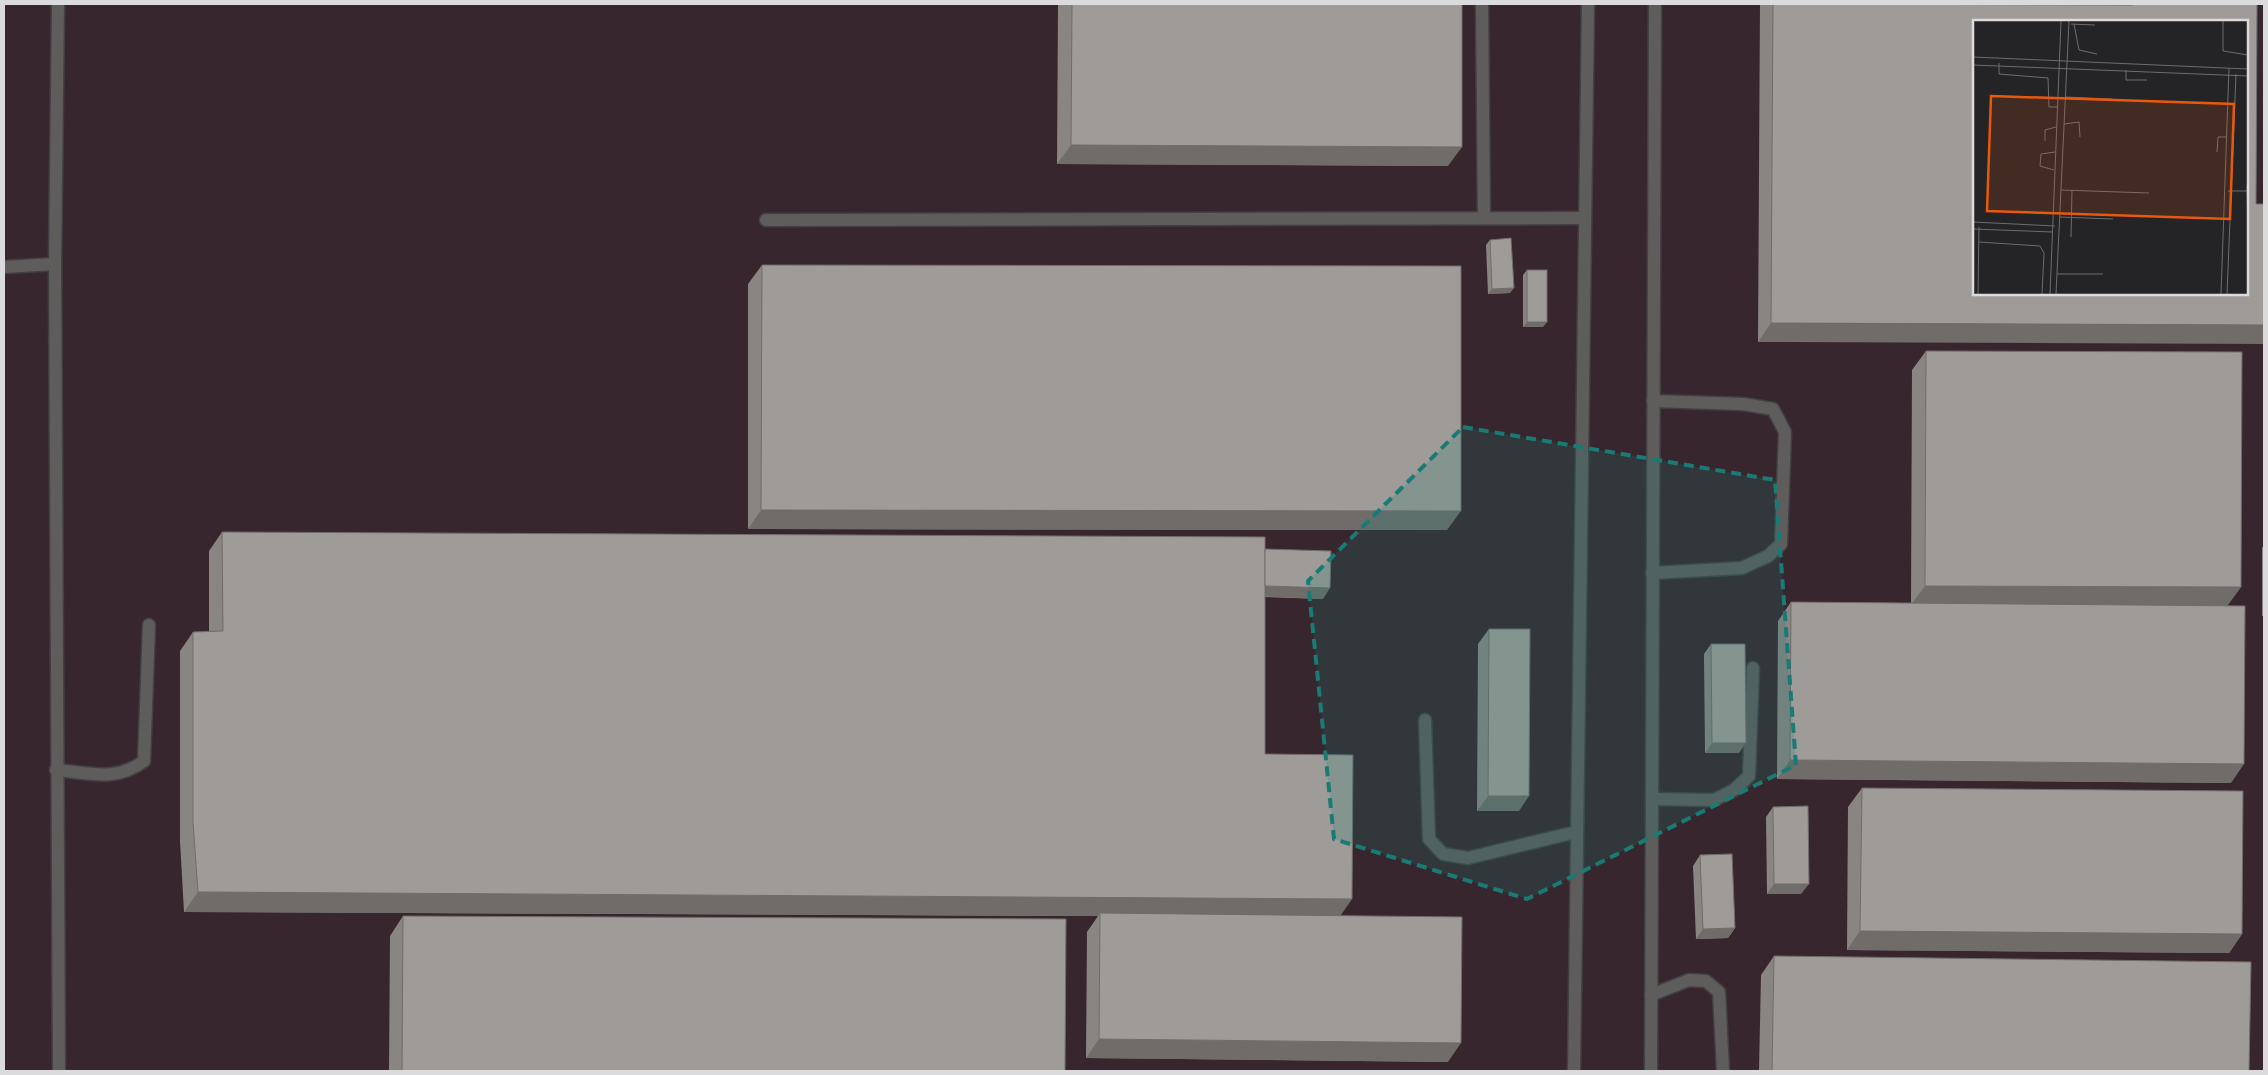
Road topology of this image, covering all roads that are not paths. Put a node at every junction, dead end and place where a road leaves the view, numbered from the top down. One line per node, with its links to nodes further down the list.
1 (58, 4): 8 (street)
2 (1482, 4): 5 (street)
3 (1588, 4): 6 (street)
4 (1654, 4): 10 (street)
5 (1484, 218): 6 (street); 7 (street)
6 (1585, 218): 17 (street)
7 (766, 220)
8 (55, 264): 9 (street); 15 (street)
9 (4, 267)
10 (1653, 401): 11 (street); 11 (street)
11 (1652, 573): 16 (street)
12 (149, 626): 15 (street)
13 (1753, 668): 16 (street)
14 (1425, 720): 17 (street)
15 (56, 770): 19 (street)
16 (1652, 799): 18 (street)
17 (1576, 832): 20 (street)
18 (1651, 995): 21 (street); 22 (street)
19 (59, 1071)
20 (1574, 1071)
21 (1651, 1071)
22 (1723, 1071)

